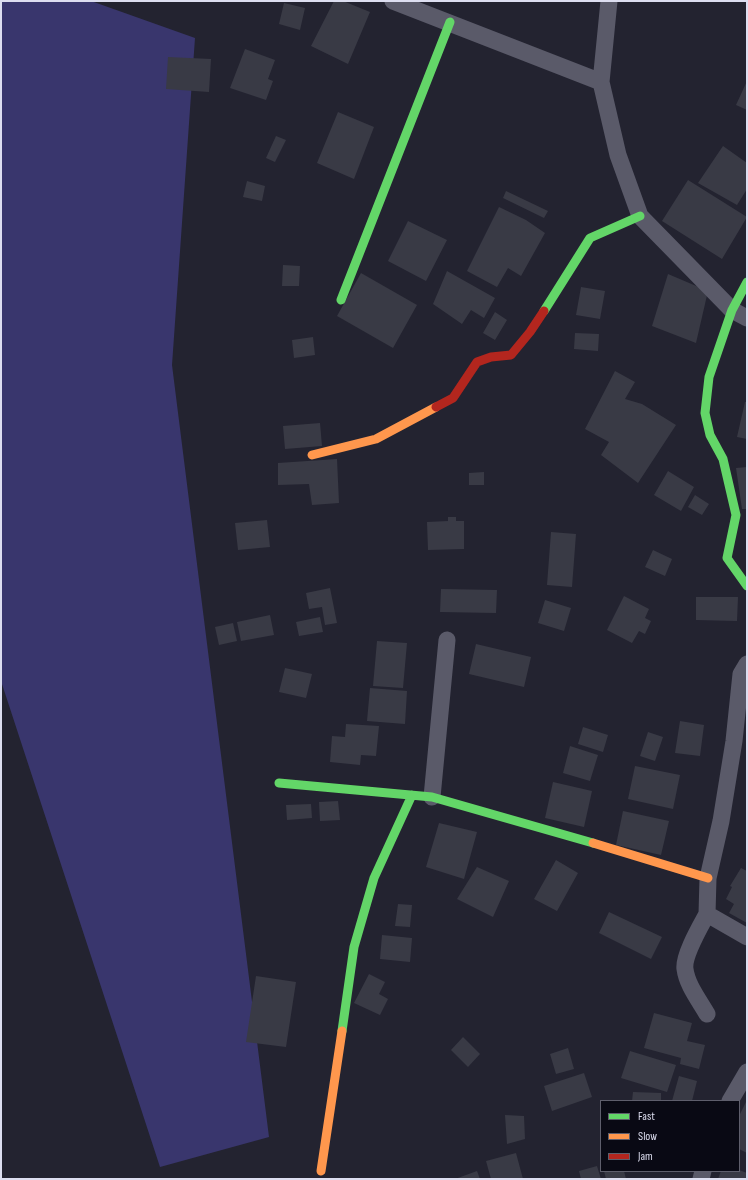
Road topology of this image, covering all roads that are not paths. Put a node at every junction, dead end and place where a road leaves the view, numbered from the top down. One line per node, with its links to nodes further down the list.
1 (393, 1): 3 (street)
2 (609, 1): 4 (street)
3 (450, 22): 4 (street); 7 (street)
4 (601, 82): 5 (street)
5 (640, 216): 8 (street); 9 (street)
6 (747, 282): 8 (street)
7 (341, 300)
8 (739, 314): 10 (street)
9 (312, 455)
10 (747, 586)
11 (447, 640): 15 (street)
12 (747, 664): 16 (street)
13 (279, 782): 14 (street)
14 (412, 795): 15 (street); 22 (street)
15 (432, 797): 16 (street)
16 (708, 878): 17 (street)
17 (707, 914): 18 (street); 19 (street)
18 (747, 937)
19 (707, 1014)
20 (747, 1072): 21 (street)
21 (731, 1100)
22 (321, 1171)

